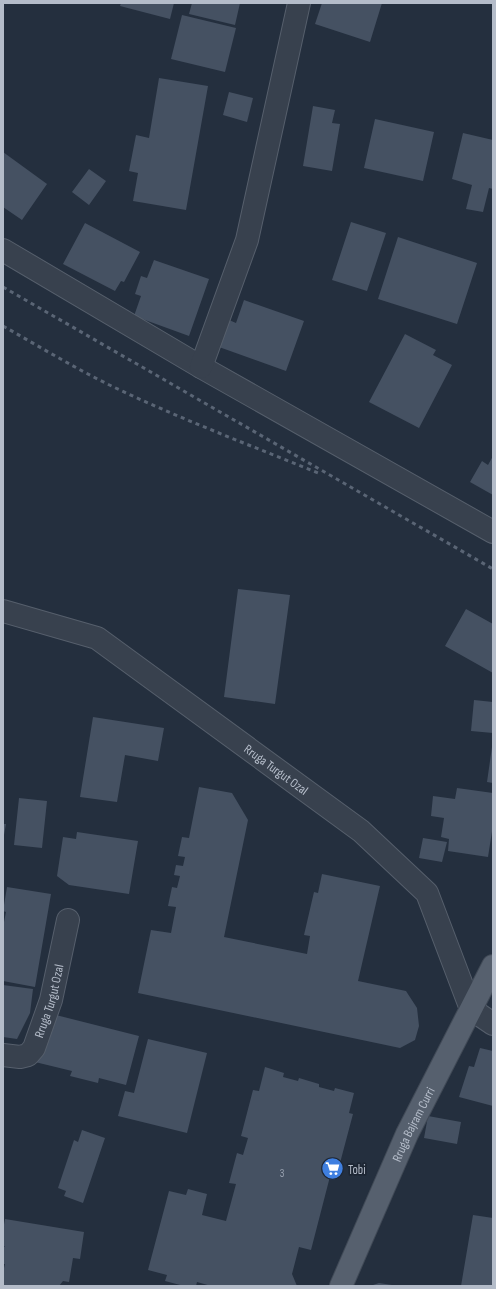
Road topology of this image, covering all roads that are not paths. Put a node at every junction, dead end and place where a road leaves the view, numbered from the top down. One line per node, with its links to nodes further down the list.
1 (299, 3): 3 (street)
2 (3, 250): 3 (street)
3 (201, 367): 4 (street)
4 (493, 532)
5 (3, 611): 8 (street, Rruga Turgut Ozal)
6 (68, 920): 10 (street, Rruga Turgut Ozal)
7 (493, 966): 8 (main road, Rruga Bajram Curri)
8 (471, 1009): 9 (street); 11 (main road, Rruga Bajram Curri)
9 (493, 1024)
10 (3, 1055)
11 (341, 1286)

